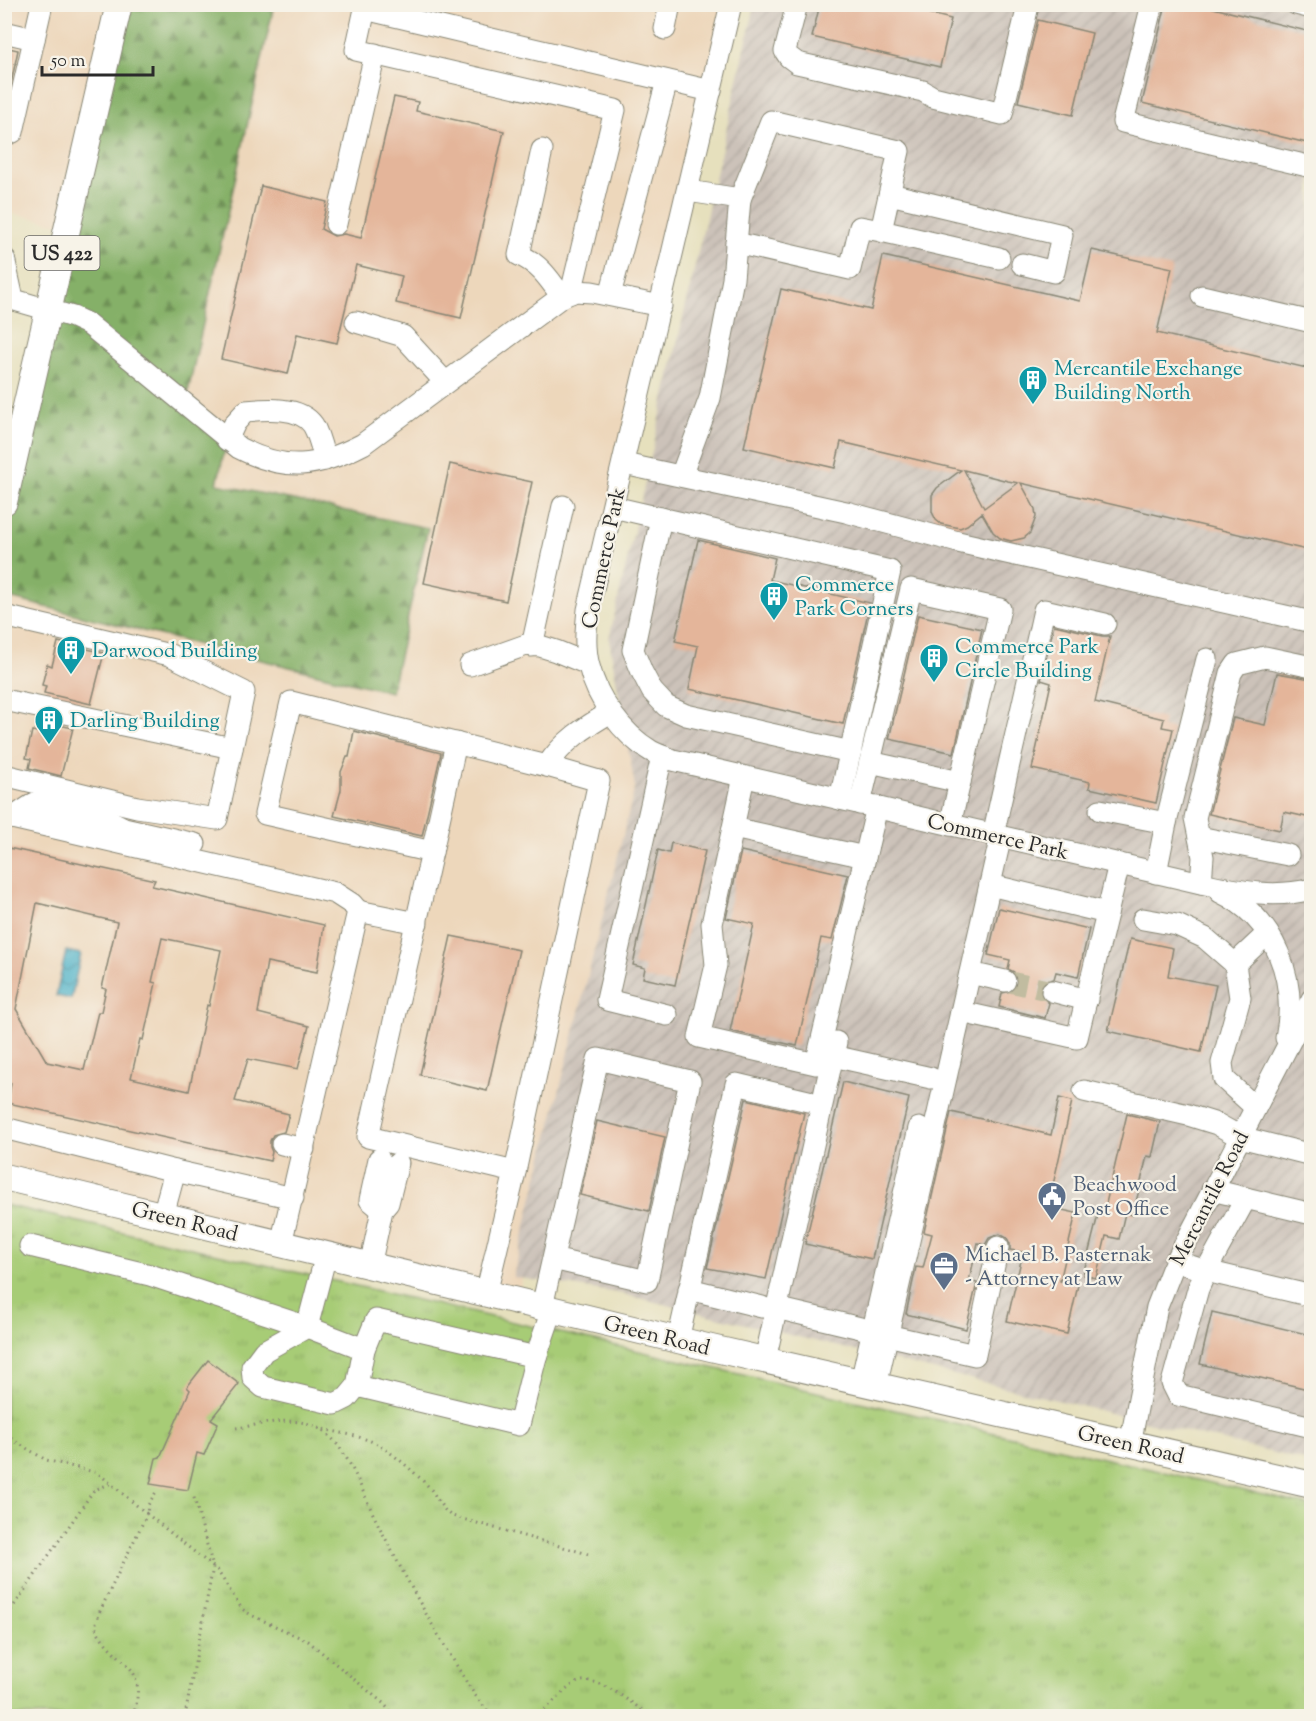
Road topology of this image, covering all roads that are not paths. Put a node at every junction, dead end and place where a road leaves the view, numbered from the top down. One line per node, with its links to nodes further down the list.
1 (42, 4): 12 (street)
2 (119, 4): 33 (main road, US 422)
3 (670, 4): 10 (street)
4 (731, 4): 15 (street, Commerce Park)
5 (797, 4): 6 (street)
6 (1023, 4)
7 (1152, 4): 18 (street)
8 (1296, 4): 9 (street)
9 (1311, 8)
10 (665, 30)
11 (4, 32): 12 (street)
12 (34, 39): 16 (street)
13 (375, 54): 14 (street); 22 (street); 28 (street)
14 (667, 81): 15 (street); 29 (street)
15 (711, 91): 19 (street, Commerce Park)
16 (8, 128)
17 (542, 150): 28 (street)
18 (1311, 167)
19 (688, 191): 21 (street); 32 (street, Commerce Park)
20 (890, 194): 21 (street); 23 (street); 27 (street)
21 (740, 199): 24 (street)
22 (336, 224)
23 (881, 231): 24 (street); 26 (street)
24 (736, 243): 40 (street)
25 (4, 258): 31 (street)
26 (999, 258)
27 (1022, 264)
28 (567, 295): 29 (street); 36 (street)
29 (610, 295): 32 (street)
30 (1202, 296): 35 (street)
31 (9, 298): 33 (street)
32 (661, 306): 39 (street, Commerce Park)
33 (48, 311): 37 (street); 41 (main road, US 422)
34 (356, 322): 36 (street)
35 (1311, 322)
36 (445, 382): 38 (street)
37 (227, 440): 38 (street); 38 (street)
38 (325, 460)
39 (624, 464): 40 (street); 43 (street, Commerce Park)
40 (681, 476): 46 (street)
41 (4, 502)
42 (563, 506): 48 (street)
43 (613, 507): 44 (street); 50 (street, Commerce Park)
44 (661, 518): 57 (street); 57 (street)
45 (4, 616): 56 (street)
46 (1311, 622)
47 (1105, 624): 72 (street)
48 (532, 645): 50 (street); 51 (street)
49 (1207, 659): 67 (street)
50 (588, 664): 54 (street, Commerce Park)
51 (470, 665)
52 (1311, 667): 73 (street)
53 (4, 700): 56 (street)
54 (610, 712): 58 (street, Commerce Park); 60 (street)
55 (456, 743): 60 (street); 75 (street); 75 (street)
56 (232, 748): 61 (street)
57 (851, 752): 64 (street)
58 (662, 756): 62 (street, Commerce Park); 95 (street)
59 (870, 762): 63 (street); 63 (street); 64 (street)
60 (547, 766): 109 (street)
61 (4, 776)
62 (744, 777): 64 (street, Commerce Park); 70 (street)
63 (960, 782): 68 (street)
64 (866, 805): 68 (street, Commerce Park); 77 (street); 97 (street)
65 (1100, 810): 67 (street)
66 (8, 818): 69 (street); 71 (street)
67 (1166, 822): 79 (street)
68 (950, 825): 72 (street, Commerce Park)
69 (124, 828): 71 (street); 74 (street)
70 (733, 828): 77 (street); 97 (street)
71 (82, 834): 83 (street)
72 (994, 835): 78 (street, Commerce Park); 81 (street); 98 (street)
73 (1199, 837): 76 (street); 80 (street)
74 (195, 844)
75 (432, 852): 86 (street)
76 (1288, 855)
77 (866, 857): 97 (street)
78 (1119, 864): 79 (street, Commerce Park); 84 (street)
79 (1156, 873): 80 (street, Commerce Park)
80 (1201, 883): 82 (street, Commerce Park); 87 (street, Commerce Park)
81 (990, 885): 84 (street); 89 (street)
82 (1311, 889)
83 (358, 911): 86 (street); 105 (street)
84 (1107, 913): 93 (street)
85 (1143, 919): 88 (street)
86 (417, 923): 109 (street)
87 (1267, 934): 88 (street); 96 (street, Commerce Park)
88 (1235, 964): 101 (street)
89 (970, 973): 90 (street); 94 (street)
90 (1005, 981)
91 (1052, 991): 93 (street)
92 (1311, 999): 96 (street, Mercantile Road)
93 (1087, 1000): 94 (street)
94 (961, 1012): 130 (street)
95 (667, 1015)
96 (1282, 1056): 101 (street, Mercantile Road)
97 (825, 1060): 98 (street); 128 (street)
98 (931, 1078): 130 (street)
99 (1084, 1091): 103 (street)
100 (808, 1101): 124 (street)
101 (1255, 1107): 103 (street, Mercantile Road)
102 (4, 1128): 108 (street)
103 (1240, 1137): 106 (street); 111 (street, Mercantile Road)
104 (282, 1144): 105 (street)
105 (304, 1149): 112 (street)
106 (1311, 1155)
107 (389, 1161): 122 (street)
108 (175, 1171): 112 (street); 115 (street)
109 (515, 1172): 125 (street)
110 (4, 1178): 115 (main road, Green Road)
111 (1212, 1190): 113 (street); 121 (street, Mercantile Road)
112 (292, 1198): 116 (street)
113 (1246, 1198): 114 (street); 123 (street)
114 (1311, 1214)
115 (163, 1215): 116 (main road, Green Road)
116 (281, 1244): 119 (main road, Green Road)
117 (30, 1246): 129 (street)
118 (998, 1247): 130 (street)
119 (326, 1255): 122 (main road, Green Road); 129 (street)
120 (553, 1259): 120 (street); 127 (street)
121 (1176, 1261): 123 (street); 138 (street, Mercantile Road)
122 (370, 1266): 125 (main road, Green Road)
123 (1206, 1271): 126 (street); 137 (street)
124 (689, 1289): 128 (street); 131 (street)
125 (486, 1294): 127 (main road, Green Road)
126 (1311, 1296)
127 (547, 1308): 131 (main road, Green Road); 133 (street)
128 (769, 1308): 130 (street); 134 (street)
129 (307, 1327): 132 (street); 136 (street)
130 (880, 1333): 135 (street)
131 (678, 1340): 134 (main road, Green Road)
132 (364, 1348): 133 (street); 136 (street)
133 (536, 1358): 136 (street)
134 (765, 1360): 135 (main road, Green Road)
135 (869, 1384): 138 (main road, Green Road)
136 (357, 1386)
137 (1311, 1427)
138 (1131, 1444): 139 (main road, Green Road)
139 (1311, 1485)

